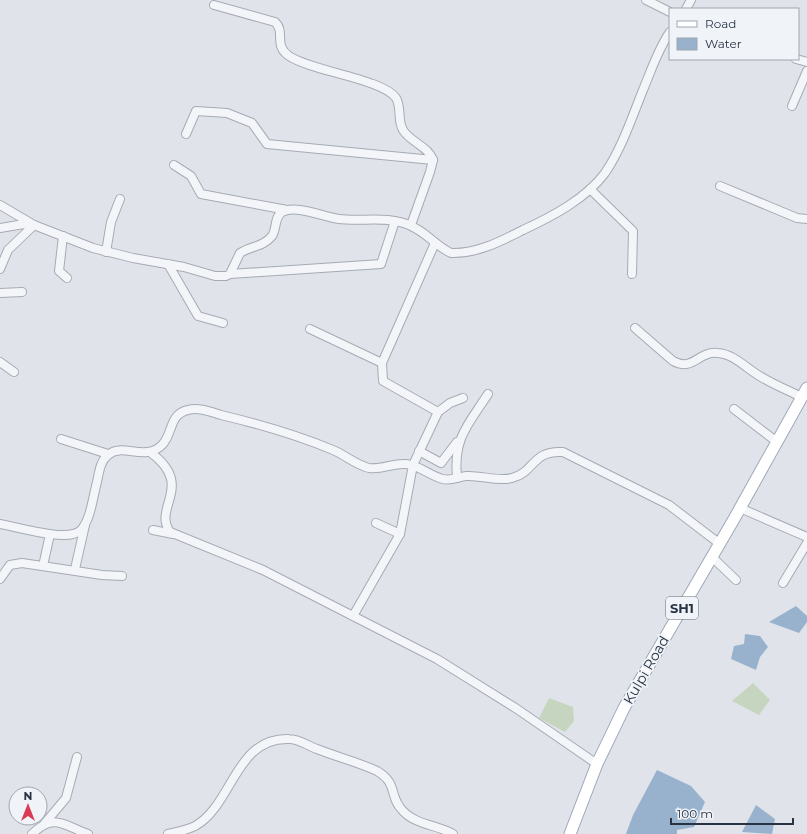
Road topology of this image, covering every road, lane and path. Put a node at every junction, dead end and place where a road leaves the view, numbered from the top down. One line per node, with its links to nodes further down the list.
1 (646, 0): 3 (street)
2 (214, 5): 8 (street)
3 (669, 12)
4 (669, 34): 11 (street)
5 (807, 71): 6 (street)
6 (792, 106)
7 (186, 134): 8 (street)
8 (433, 160): 17 (street)
9 (174, 165): 14 (street)
10 (720, 186): 15 (street)
11 (590, 189): 21 (street); 26 (street)
12 (120, 199): 22 (street)
13 (0, 205): 18 (street)
14 (288, 210): 16 (street); 25 (street)
15 (807, 219)
16 (395, 221): 17 (street); 25 (street)
17 (411, 225): 21 (street)
18 (34, 226): 19 (street); 20 (street); 24 (street)
19 (0, 228)
20 (63, 236): 22 (street); 27 (street)
21 (435, 243): 34 (street)
22 (106, 252): 23 (street)
23 (168, 264): 25 (street); 30 (street)
24 (0, 269)
25 (230, 274)
26 (632, 274)
27 (67, 278)
28 (22, 292): 29 (street)
29 (0, 293)
30 (223, 323)
31 (635, 328): 36 (street)
32 (310, 329): 34 (street)
33 (0, 362): 35 (street)
34 (382, 363): 40 (street)
35 (14, 372)
36 (804, 392): 43 (main road, Kulpi Road / SH1)
37 (488, 394): 41 (street)
38 (463, 398): 40 (street)
39 (734, 408): 43 (street)
40 (438, 412): 44 (street)
41 (462, 435): 44 (street); 48 (street)
42 (61, 439): 46 (street)
43 (777, 442): 49 (main road, Kulpi Road / SH1)
44 (419, 451): 47 (street)
45 (150, 452): 46 (street); 47 (street); 56 (street)
46 (108, 454): 50 (street)
47 (413, 465): 48 (street); 55 (street)
48 (457, 478): 59 (street)
49 (740, 508): 57 (street); 59 (main road, Kulpi Road / SH1)
50 (86, 520): 54 (street); 62 (street)
51 (376, 523): 55 (street)
52 (0, 524): 54 (street)
53 (153, 530): 56 (street)
54 (50, 534): 61 (street)
55 (400, 534): 67 (street)
56 (175, 535): 67 (street)
57 (807, 537)
58 (807, 543): 66 (street)
59 (720, 544): 60 (main road, Kulpi Road / SH1)
60 (712, 557): 65 (street); 69 (main road, Kulpi Road / SH1)
61 (43, 566): 62 (street); 64 (street)
62 (75, 570): 63 (street)
63 (122, 576)
64 (0, 579)
65 (736, 580)
66 (783, 583)
67 (353, 616): 69 (street)
68 (77, 757): 70 (street)
69 (597, 764): 77 (main road, Kulpi Road / SH1)
70 (48, 819)
71 (48, 823): 74 (street)
72 (41, 826): 73 (street)
73 (32, 834)
74 (88, 834)
75 (168, 834): 76 (street)
76 (453, 834)
77 (570, 834)

